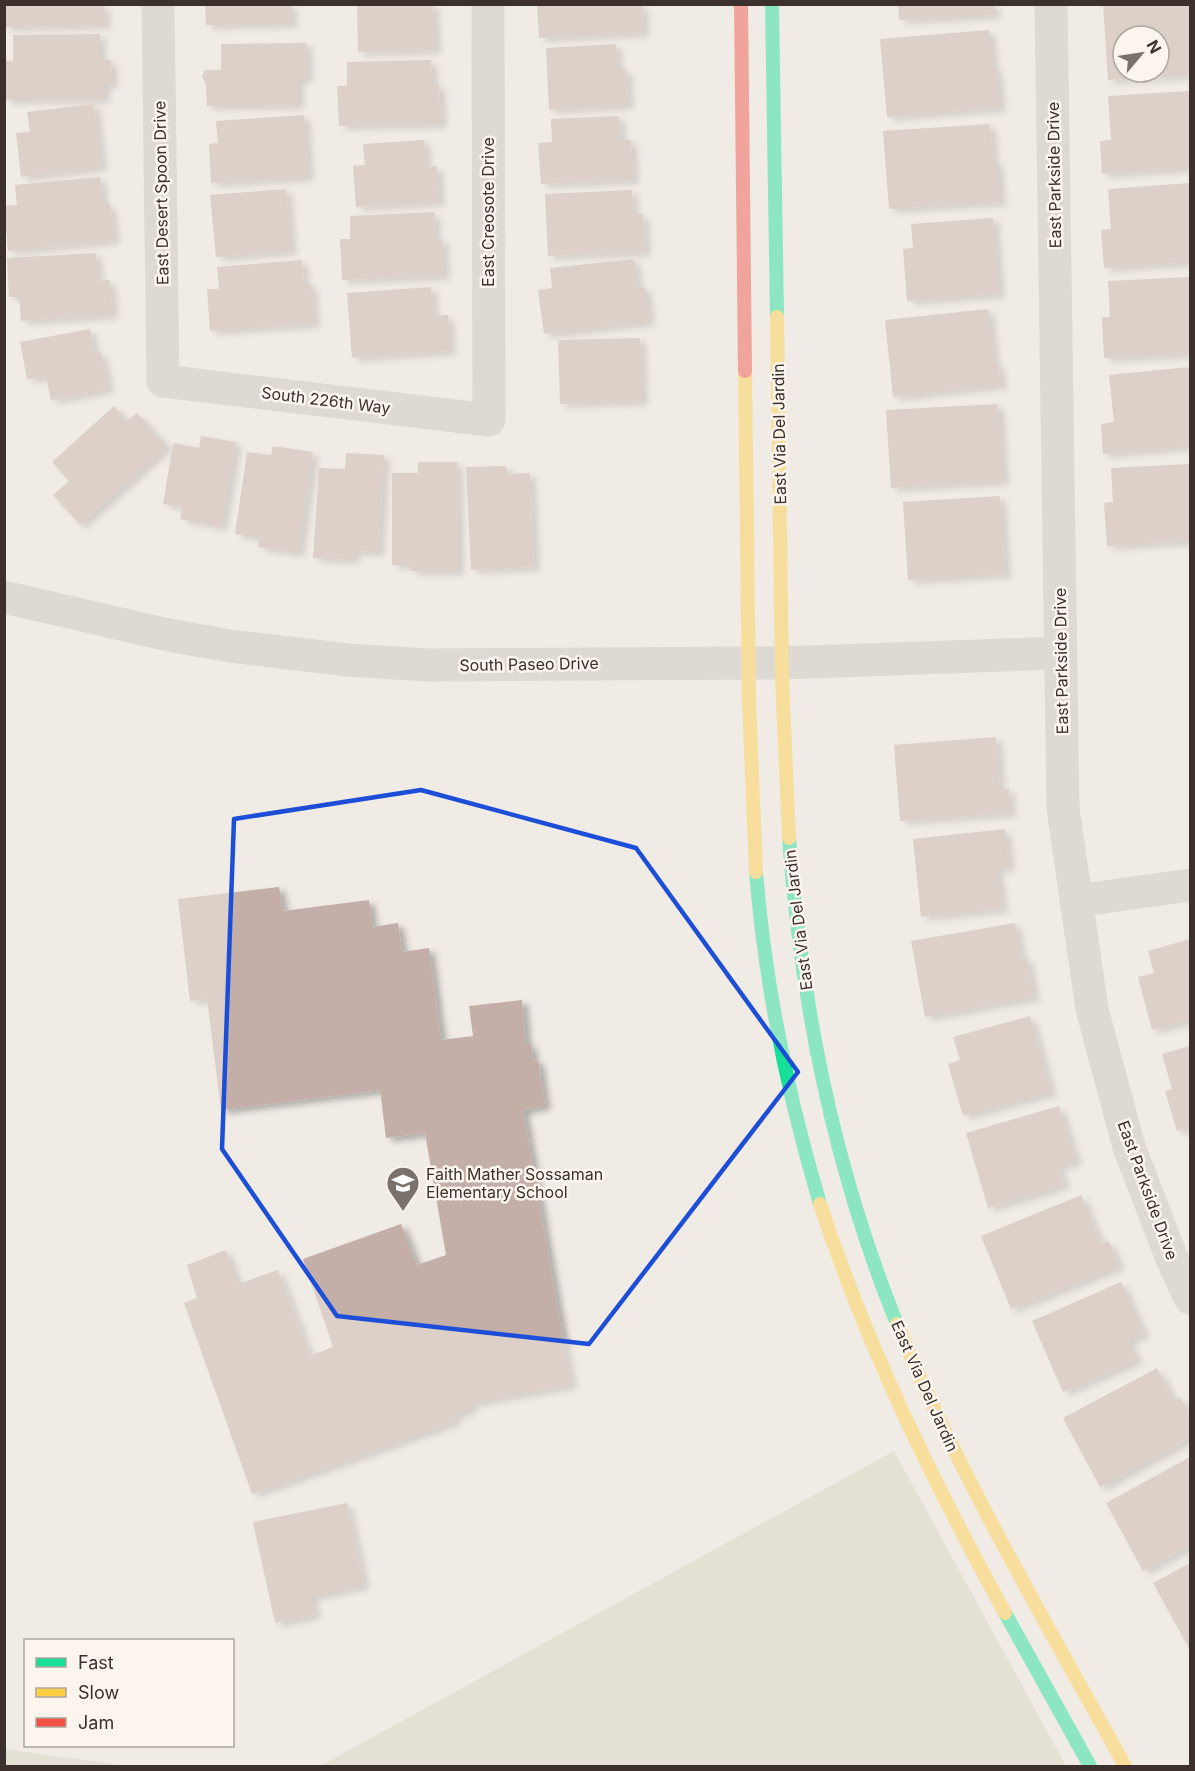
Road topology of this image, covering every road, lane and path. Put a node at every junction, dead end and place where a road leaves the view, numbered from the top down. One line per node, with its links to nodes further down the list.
1 (158, 4): 6 (street, East Desert Spoon Drive)
2 (488, 4): 7 (street, East Creosote Drive)
3 (741, 4): 10 (street, East Via Del Jardin)
4 (772, 4): 11 (street, East Via Del Jardin)
5 (1051, 4): 9 (street, East Parkside Drive)
6 (163, 381): 7 (street, South 226th Way)
7 (489, 420)
8 (4, 597): 10 (street, South Paseo Drive)
9 (1060, 653): 11 (street, South Paseo Drive); 13 (street, East Parkside Drive)
10 (749, 662): 11 (street, South Paseo Drive); 15 (street, East Via Del Jardin)
11 (782, 663): 18 (street, East Via Del Jardin)
12 (1191, 885): 13 (street)
13 (1076, 901): 14 (street, East Parkside Drive)
14 (1191, 1298)
15 (894, 1400): 16 (street); 19 (street, East Via Del Jardin)
16 (970, 1516)
17 (998, 1567): 18 (street)
18 (1035, 1601): 20 (street, East Via Del Jardin)
19 (1090, 1767)
20 (1125, 1767)

